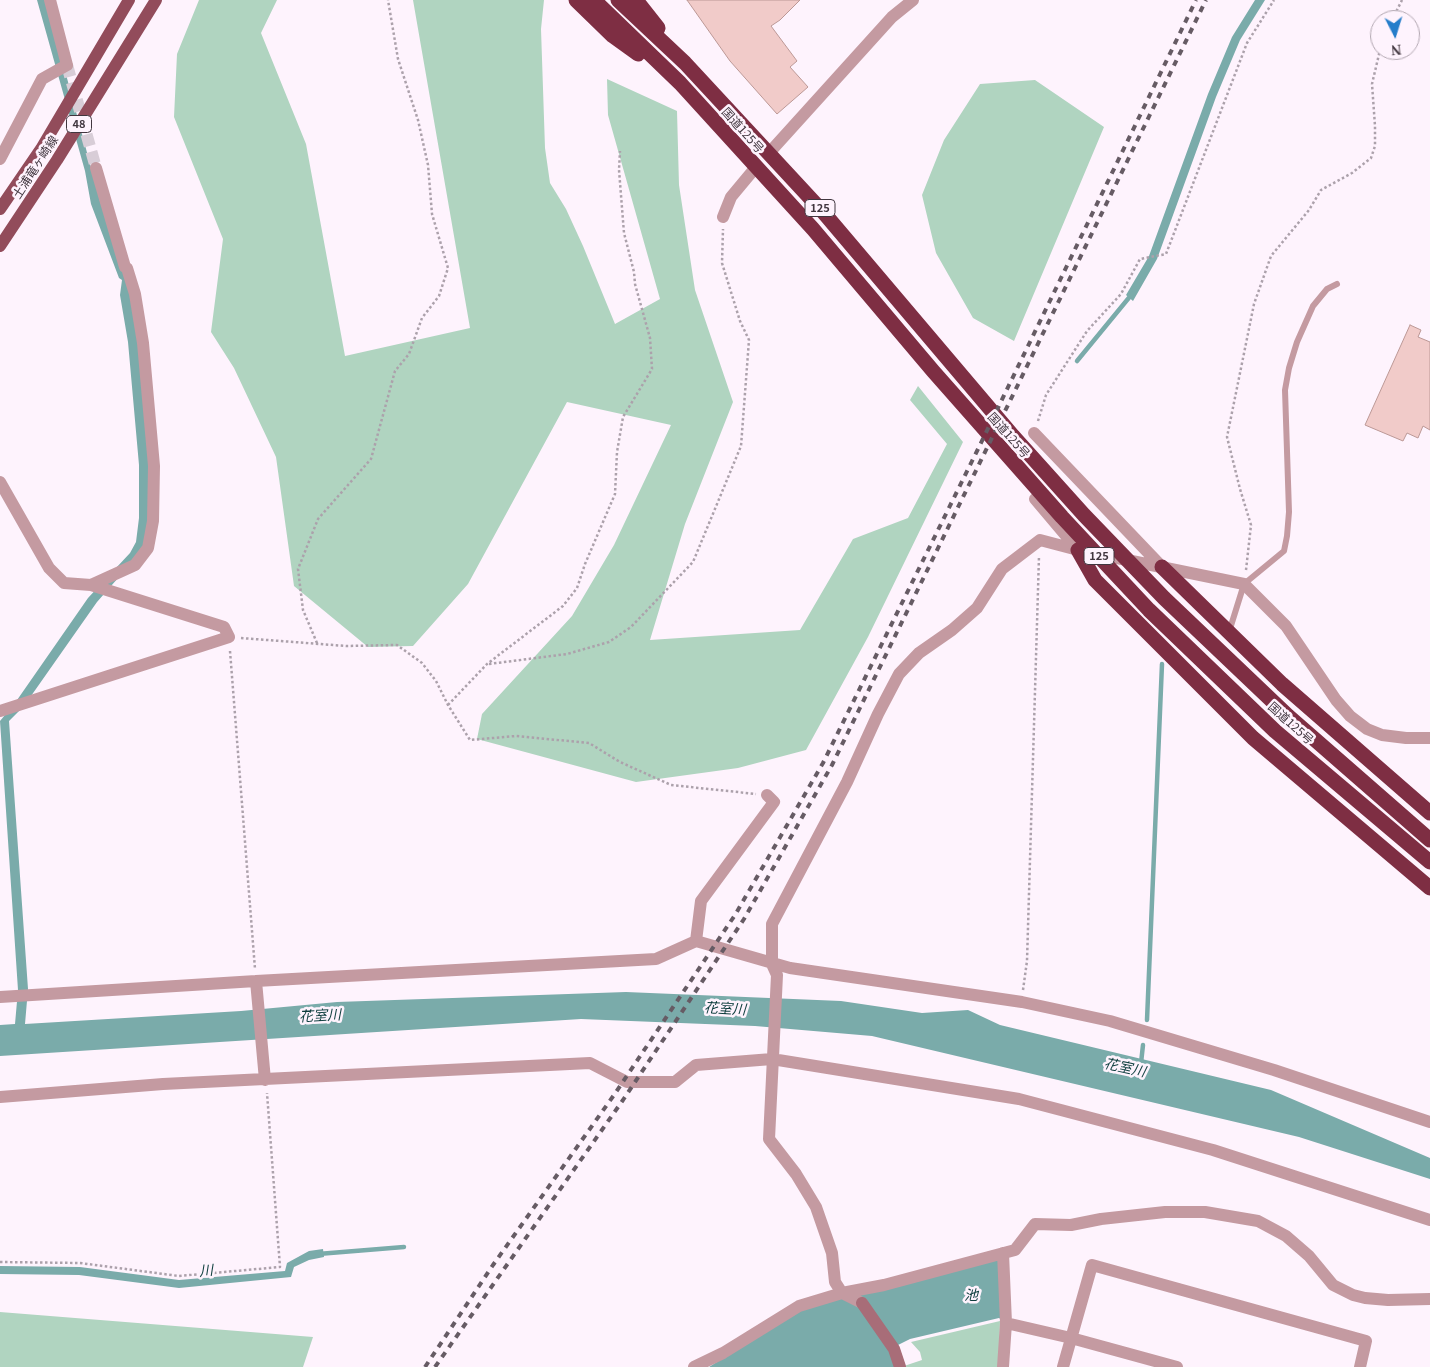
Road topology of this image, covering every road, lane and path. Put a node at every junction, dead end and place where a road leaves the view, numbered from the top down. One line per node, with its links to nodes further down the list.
1 (50, 0): 16 (street)
2 (129, 0): 19 (main road, 土浦竜ヶ崎線 / 48)
3 (156, 0): 21 (main road, 土浦竜ヶ崎線 / 48)
4 (388, 0): 33 (path)
5 (576, 0): 13 (highway)
6 (594, 0): 13 (highway, 国道125号 / 125)
7 (618, 0): 12 (highway, 国道125号 / 125)
8 (636, 0): 12 (highway)
9 (913, 0): 15 (street)
10 (1274, 0): 23 (path)
11 (1378, 60): 29 (path)
12 (685, 63): 15 (highway, 国道125号 / 125)
13 (680, 84): 17 (highway, 国道125号 / 125)
14 (620, 151): 34 (path)
15 (769, 153): 40 (highway, 国道125号 / 125)
16 (0, 159)
17 (756, 166): 20 (street); 41 (highway, 国道125号 / 125)
18 (96, 168): 30 (street)
19 (0, 209)
20 (723, 217): 34 (path)
21 (0, 246)
22 (1337, 284): 29 (lane)
23 (1034, 433): 28 (street)
24 (0, 482): 30 (street)
25 (1035, 499): 27 (street)
26 (1040, 540): 27 (street); 44 (street); 47 (path)
27 (1078, 550): 28 (street); 42 (highway)
28 (1162, 567): 29 (street); 31 (highway)
29 (1244, 584): 31 (lane); 37 (street)
30 (91, 585): 32 (street)
31 (1228, 632): 39 (highway)
32 (229, 637): 33 (path); 36 (street); 45 (path)
33 (317, 644): 35 (path)
34 (487, 664): 35 (path)
35 (448, 706): 38 (path)
36 (0, 711)
37 (1430, 738)
38 (768, 795): 43 (street)
39 (1430, 813)
40 (1430, 840)
41 (1430, 862)
42 (1430, 888)
43 (696, 940): 44 (street); 45 (street)
44 (774, 969): 47 (street); 48 (street)
45 (256, 981): 46 (street); 49 (street)
46 (0, 997)
47 (1022, 1002): 51 (street)
48 (772, 1055): 49 (street); 52 (street); 55 (street)
49 (266, 1080): 50 (street); 54 (path)
50 (0, 1097)
51 (1430, 1122)
52 (1430, 1220)
53 (1003, 1254): 55 (street); 56 (street); 57 (street)
54 (0, 1262)
55 (842, 1293): 59 (street); 60 (street)
56 (1430, 1299)
57 (1006, 1323): 58 (street); 61 (street)
58 (1071, 1338): 62 (street); 63 (street); 64 (street)
59 (694, 1367)
60 (900, 1367)
61 (1004, 1367)
62 (1063, 1367)
63 (1177, 1367)
64 (1360, 1367)

